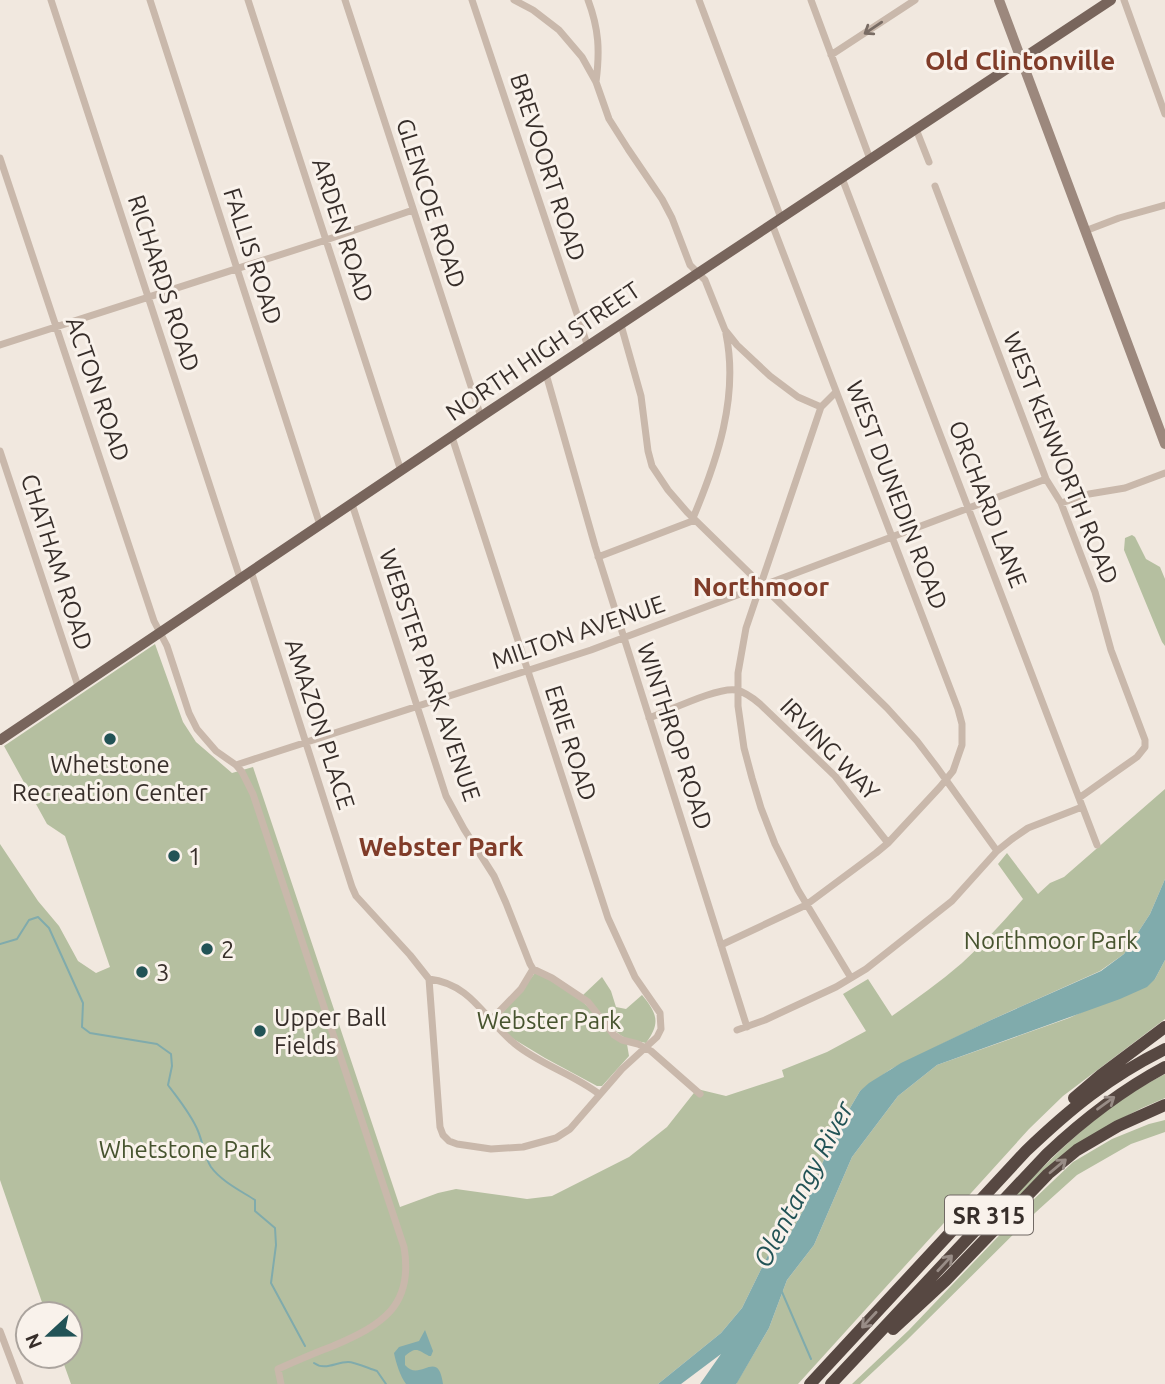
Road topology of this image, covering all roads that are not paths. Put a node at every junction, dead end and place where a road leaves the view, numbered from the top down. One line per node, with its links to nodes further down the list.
1 (51, 0): 31 (street, RICHARDS ROAD)
2 (150, 0): 29 (street, FALLIS ROAD)
3 (248, 0): 28 (street, ARDEN ROAD)
4 (345, 0): 25 (street, GLENCOE ROAD)
5 (472, 0): 36 (street, BREVOORT ROAD)
6 (514, 0): 16 (street)
7 (588, 0): 16 (street)
8 (699, 0): 26 (street, WEST DUNEDIN ROAD)
9 (811, 0): 14 (street)
10 (915, 0): 14 (street, one-way to 14)
11 (999, 0): 15 (main road)
12 (1111, 0): 15 (main road, NORTH HIGH STREET)
13 (1124, 0): 17 (street)
14 (831, 55): 20 (street)
15 (1021, 60): 18 (main road, NORTH HIGH STREET); 27 (main road)
16 (596, 82): 30 (street)
17 (1165, 114)
18 (916, 129): 20 (main road, NORTH HIGH STREET); 21 (street)
19 (0, 158): 33 (street, ACTON ROAD)
20 (870, 159): 22 (main road, NORTH HIGH STREET)
21 (929, 162)
22 (842, 178): 26 (main road, NORTH HIGH STREET); 49 (street, ORCHARD LANE)
23 (935, 186): 46 (street, WEST KENWORTH ROAD)
24 (1165, 205): 27 (street)
25 (413, 210): 28 (street); 40 (street, GLENCOE ROAD)
26 (777, 221): 30 (main road, NORTH HIGH STREET); 38 (street, WEST DUNEDIN ROAD)
27 (1085, 231): 42 (main road)
28 (326, 240): 29 (street); 44 (street, ARDEN ROAD)
29 (237, 269): 31 (street); 51 (street, FALLIS ROAD)
30 (699, 273): 32 (main road, NORTH HIGH STREET); 34 (street)
31 (149, 298): 33 (street); 55 (street, RICHARDS ROAD)
32 (621, 325): 36 (main road, NORTH HIGH STREET); 50 (street)
33 (57, 327): 35 (street); 57 (street, ACTON ROAD)
34 (725, 330): 39 (street); 50 (street)
35 (0, 345)
36 (588, 346): 37 (main road, NORTH HIGH STREET)
37 (546, 374): 40 (main road, NORTH HIGH STREET); 53 (street, WINTHROP ROAD)
38 (836, 391): 39 (street); 52 (street, WEST DUNEDIN ROAD)
39 (821, 407): 56 (street)
40 (481, 417): 41 (main road, NORTH HIGH STREET)
41 (452, 437): 44 (main road, NORTH HIGH STREET); 59 (street, ERIE ROAD)
42 (1165, 444)
43 (0, 451): 60 (street, CHATHAM ROAD)
44 (401, 471): 47 (main road, NORTH HIGH STREET)
45 (1165, 473): 48 (street)
46 (1046, 479): 48 (street, WEST KENWORTH ROAD); 49 (street, MILTON AVENUE)
47 (352, 503): 51 (main road, NORTH HIGH STREET); 62 (street, WEBSTER PARK AVENUE)
48 (1061, 503): 68 (street, WEST KENWORTH ROAD)
49 (969, 507): 52 (street, MILTON AVENUE); 68 (street, ORCHARD LANE)
50 (694, 519): 53 (street); 56 (street)
51 (320, 525): 54 (main road, NORTH HIGH STREET)
52 (892, 537): 56 (street, MILTON AVENUE); 67 (street, WEST DUNEDIN ROAD)
53 (598, 557): 58 (street, WINTHROP ROAD)
54 (251, 571): 55 (main road, NORTH HIGH STREET); 65 (street, AMAZON PLACE)
55 (240, 578): 57 (main road, NORTH HIGH STREET)
56 (761, 586): 58 (street, MILTON AVENUE); 61 (street); 67 (street)
57 (159, 632): 60 (main road, NORTH HIGH STREET); 66 (street, ACTON ROAD)
58 (623, 638): 59 (street, MILTON AVENUE); 63 (street, WINTHROP ROAD)
59 (527, 671): 62 (street, MILTON AVENUE); 83 (street, ERIE ROAD)
60 (78, 687): 64 (main road, NORTH HIGH STREET)
61 (738, 690): 63 (street); 70 (street, IRVING WAY); 73 (street)
62 (416, 707): 65 (street, MILTON AVENUE); 75 (street, WEBSTER PARK AVENUE)
63 (649, 718): 74 (street, WINTHROP ROAD)
64 (0, 740)
65 (306, 742): 66 (street, MILTON AVENUE); 77 (street, AMAZON PLACE)
66 (236, 765): 95 (street)
67 (946, 780): 70 (street, WEST DUNEDIN ROAD); 72 (street)
68 (1079, 798): 69 (street, ORCHARD LANE)
69 (1082, 807): 71 (street, ORCHARD LANE); 72 (street)
70 (888, 842): 73 (street, WEST DUNEDIN ROAD)
71 (1097, 845)
72 (997, 852): 76 (street)
73 (806, 905): 74 (street, WEST DUNEDIN ROAD); 76 (street)
74 (721, 945): 79 (street, WINTHROP ROAD)
75 (533, 969): 78 (street); 82 (street)
76 (851, 978): 79 (street)
77 (429, 979): 78 (street); 87 (street, ERIE ROAD)
78 (491, 1020): 87 (street)
79 (747, 1027): 81 (street)
80 (1165, 1027): 91 (highway)
81 (737, 1030)
82 (631, 1043): 83 (street); 85 (street)
83 (645, 1048): 85 (street, ERIE ROAD); 88 (street)
84 (1165, 1049): 91 (highway, SR 315)
85 (633, 1059): 87 (street, ERIE ROAD)
86 (1165, 1067): 97 (highway, SR 315, one-way to 86)
87 (600, 1094)
88 (700, 1094)
89 (1165, 1105): 92 (highway)
90 (1165, 1114): 92 (highway)
91 (1064, 1115): 96 (highway, SR 315, one-way to 96)
92 (1136, 1118): 97 (highway, one-way to 92)
93 (0, 1331): 94 (street)
94 (20, 1384)
95 (281, 1384)
96 (810, 1384)
97 (832, 1384)

